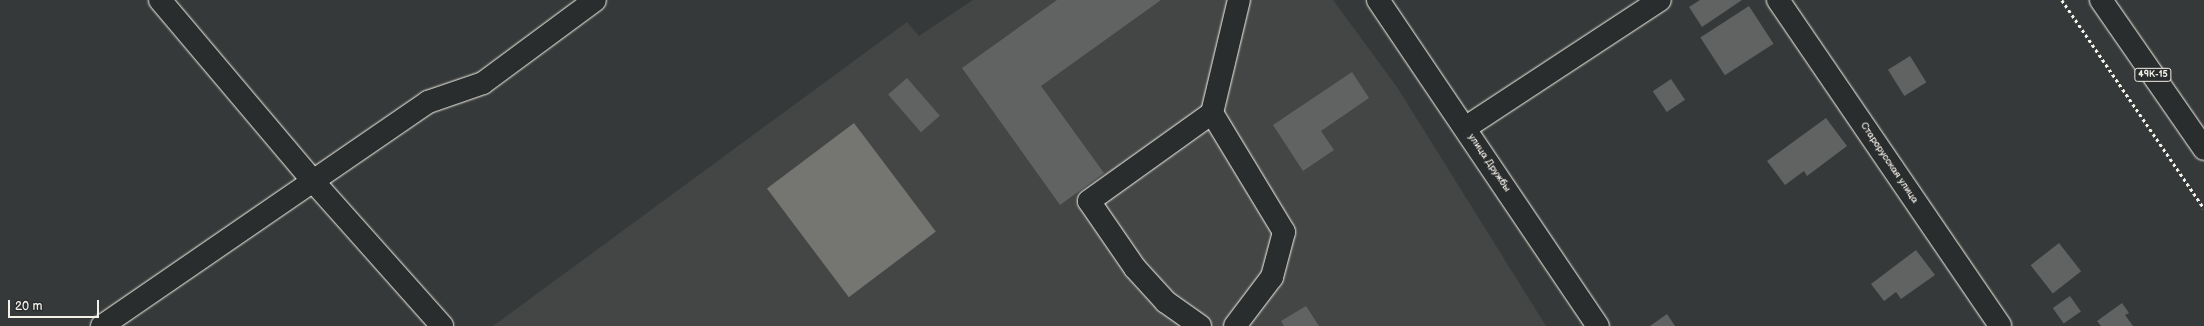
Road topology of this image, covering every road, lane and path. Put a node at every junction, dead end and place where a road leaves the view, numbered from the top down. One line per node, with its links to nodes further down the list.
1 (160, 0): 12 (street)
2 (595, 0): 12 (street)
3 (1239, 0): 9 (street)
4 (1378, 0): 10 (street, улица Дружбы)
5 (1660, 0): 10 (street)
6 (1778, 0): 19 (street, Старорусская улица)
7 (2062, 0): 13 (path)
8 (2101, 0): 11 (street, 49К-15)
9 (1212, 113): 16 (street); 17 (street)
10 (1465, 128): 18 (street, улица Дружбы)
11 (2204, 149)
12 (313, 181): 14 (street); 15 (street)
13 (2204, 208)
14 (102, 326)
15 (442, 326)
16 (1200, 326)
17 (1235, 326)
18 (1598, 326)
19 (2000, 326)

